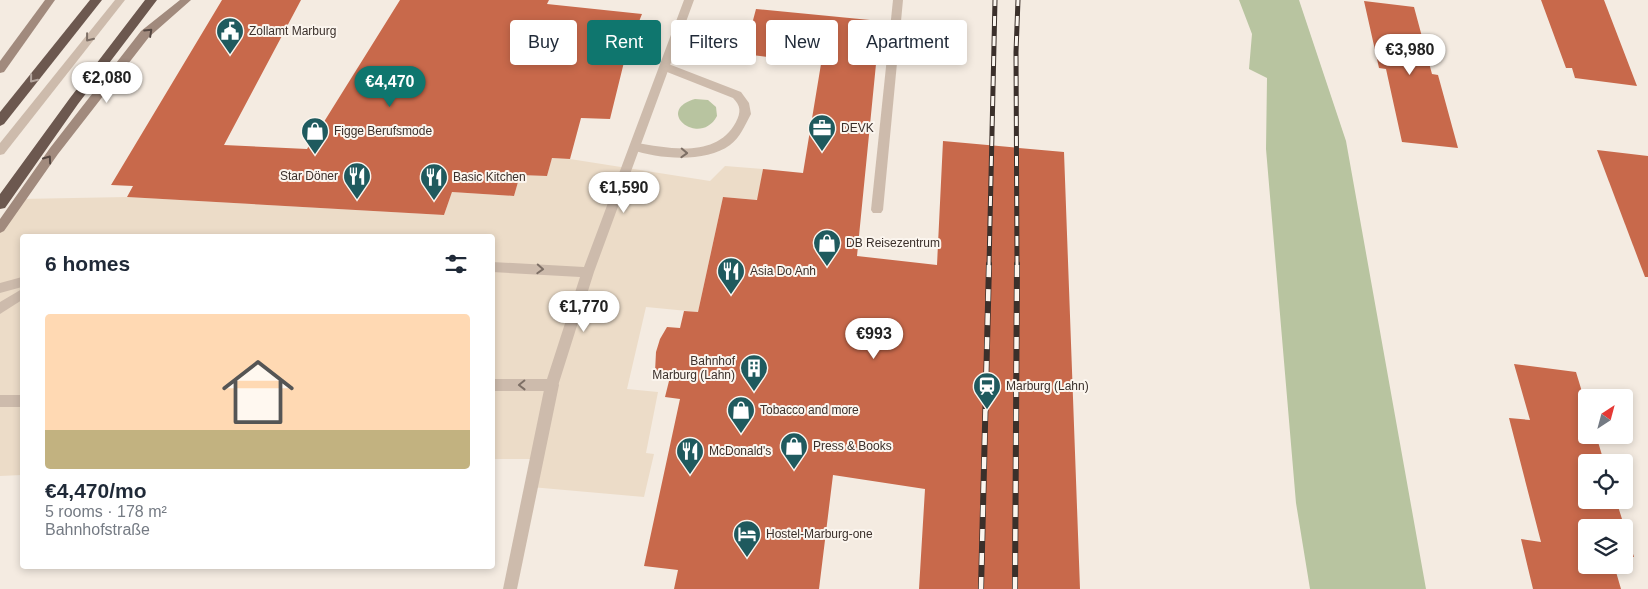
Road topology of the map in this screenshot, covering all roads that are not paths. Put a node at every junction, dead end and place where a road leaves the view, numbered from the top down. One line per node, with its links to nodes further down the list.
1 (50, 0): 9 (main road)
2 (96, 0): 10 (highway, one-way to 10)
3 (120, 0): 12 (street, one-way to 12)
4 (151, 0): 13 (highway)
5 (186, 0): 15 (main road, one-way to 5)
6 (689, 0): 8 (street)
7 (898, 0): 14 (street)
8 (666, 67): 11 (street); 11 (street, one-way to 8)
9 (0, 68)
10 (0, 121)
11 (636, 147): 17 (street)
12 (0, 151)
13 (0, 204)
14 (877, 210)
15 (0, 228)
16 (495, 266): 17 (street, one-way to 17)
17 (588, 272): 23 (street)
18 (20, 283): 19 (street)
19 (0, 288)
20 (20, 295): 21 (street)
21 (0, 309)
22 (495, 385): 23 (street, one-way to 22)
23 (552, 385): 26 (street)
24 (1, 401): 25 (street)
25 (20, 401)
26 (510, 589)

